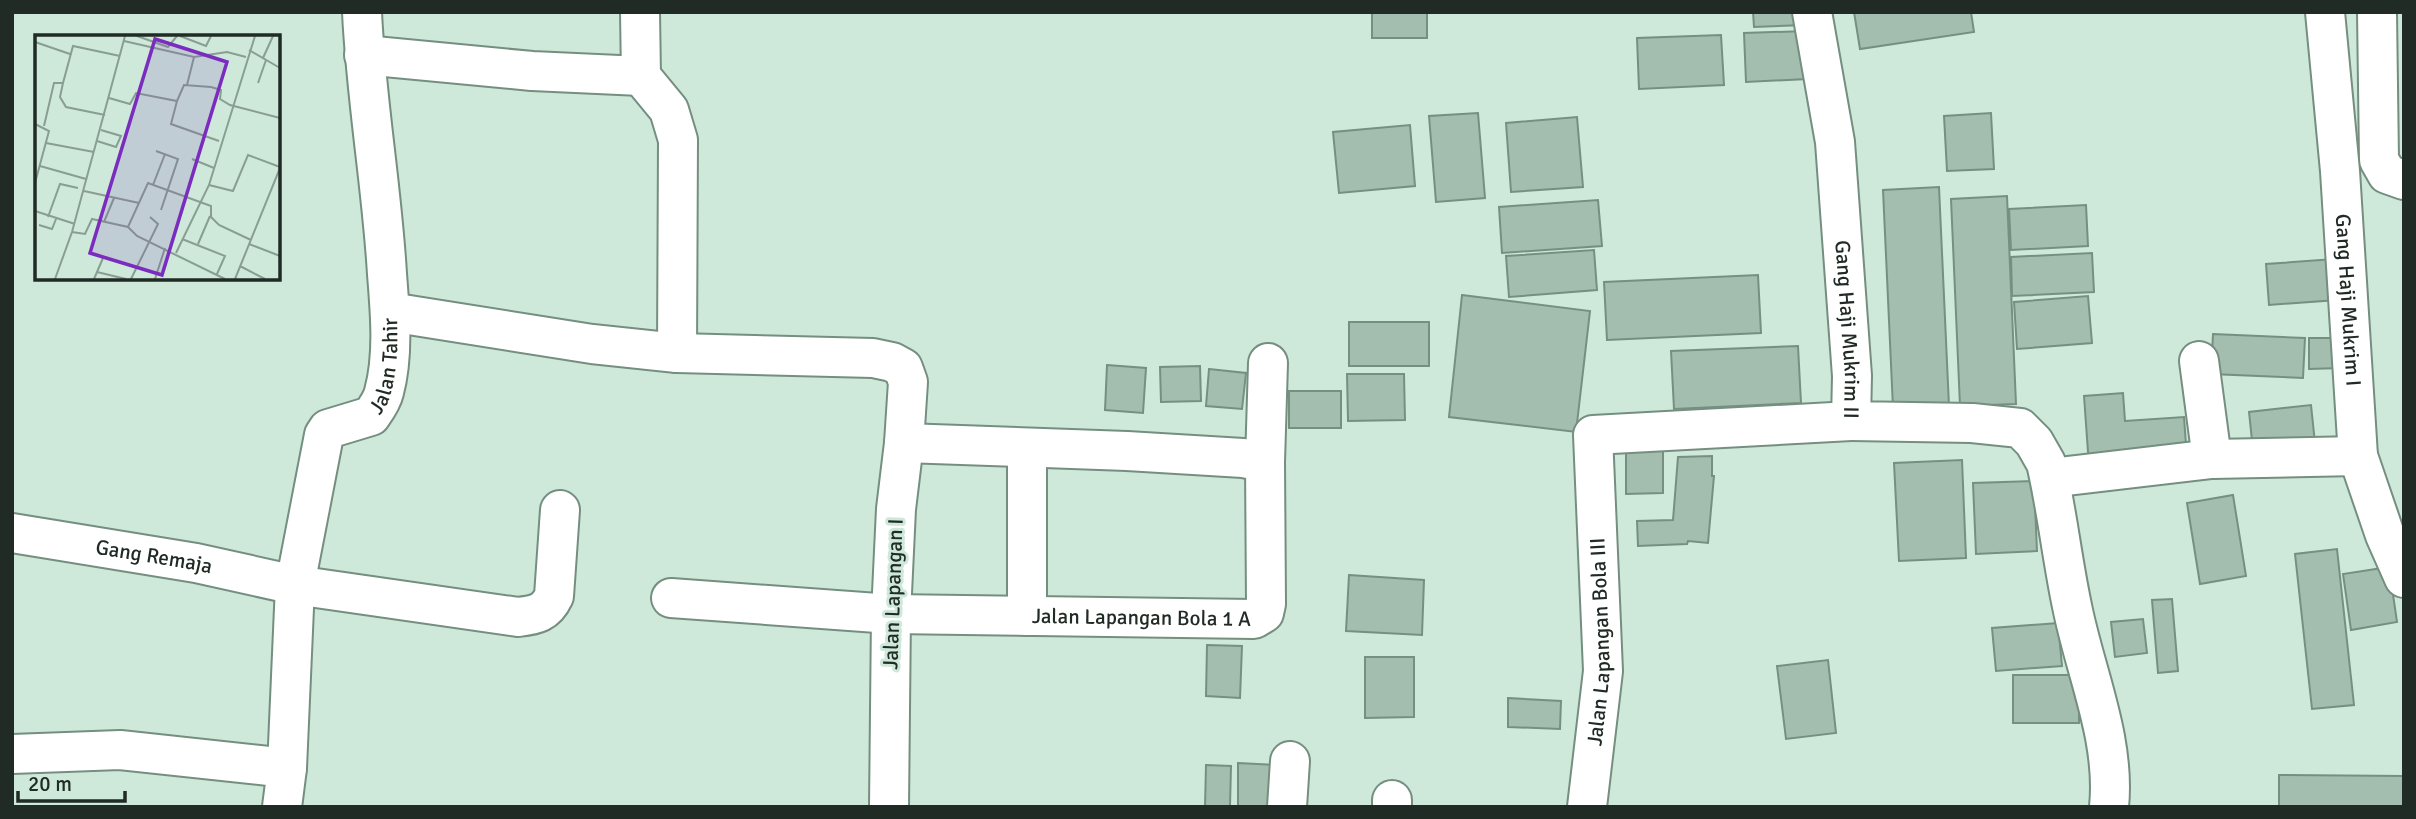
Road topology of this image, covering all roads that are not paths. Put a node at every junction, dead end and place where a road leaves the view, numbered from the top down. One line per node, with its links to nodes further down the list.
1 (362, 12): 6 (street, Jalan Tahir)
2 (640, 12): 7 (street)
3 (1812, 12): 13 (street, Gang Haji Mukrim II)
4 (2325, 12): 16 (street, Gang Haji Mukrim I)
5 (2377, 12): 8 (street)
6 (364, 55): 7 (street); 9 (street, Jalan Tahir)
7 (640, 76): 10 (street)
8 (2404, 180)
9 (390, 312): 10 (street); 23 (street, Jalan Tahir)
10 (677, 353): 14 (street, Jalan Lapangan I)
11 (2199, 361): 17 (street)
12 (1268, 363): 18 (street, Jalan Lapangan Bola 1 A)
13 (1851, 421): 19 (street, Gang Haji Mukrim II); 33 (street, Jalan Lapangan Bola III)
14 (904, 443): 15 (street); 25 (street, Jalan Lapangan I)
15 (1027, 448): 18 (street); 26 (street)
16 (2358, 456): 17 (street); 22 (street, Gang Haji Mukrim I)
17 (2212, 459): 19 (street)
18 (1265, 462): 26 (street, Jalan Lapangan Bola 1 A)
19 (2050, 478): 34 (street, Gang Haji Mukrim II)
20 (560, 509): 23 (street, Gang Remaja)
21 (12, 533): 23 (street, Gang Remaja)
22 (2404, 578)
23 (295, 585): 29 (street, Jalan Tahir)
24 (671, 598): 25 (street, Jalan Lapangan Bola 1 A)
25 (891, 614): 26 (street, Jalan Lapangan Bola 1 A); 31 (street, Jalan Lapangan I)
26 (1027, 616)
27 (12, 754): 29 (street)
28 (1290, 761): 32 (street)
29 (286, 768): 30 (street, Jalan Tahir)
30 (282, 807)
31 (889, 807)
32 (1287, 807)
33 (1587, 807)
34 (2109, 807)

